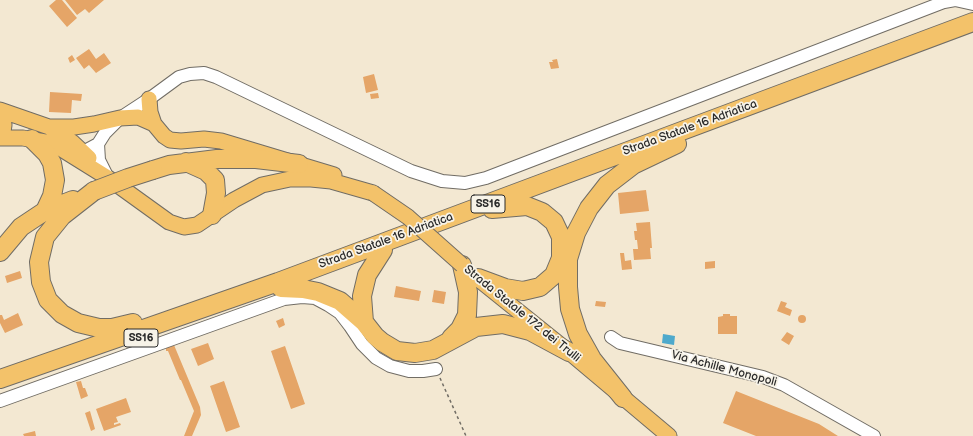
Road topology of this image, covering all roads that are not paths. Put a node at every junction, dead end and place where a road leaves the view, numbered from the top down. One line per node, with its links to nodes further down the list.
1 (945, 1): 2 (street); 5 (street)
2 (973, 4)
3 (973, 22): 26 (highway, Strada Statale 16 Adriatica / SS16)
4 (973, 32): 10 (highway, Strada Statale 16 Adriatica / SS16)
5 (149, 99): 7 (street); 8 (main road)
6 (0, 111): 9 (main road); 11 (main road)
7 (120, 118): 8 (main road); 9 (main road); 13 (street)
8 (154, 124): 16 (main road)
9 (49, 127): 14 (main road)
10 (690, 137): 20 (highway, Strada Statale 16 Adriatica / SS16); 36 (highway)
11 (0, 138): 12 (main road)
12 (32, 139): 14 (main road); 21 (highway)
13 (98, 144): 14 (street); 17 (street)
14 (78, 154): 17 (main road)
15 (186, 162): 16 (highway); 18 (highway, bridge); 22 (highway)
16 (299, 164): 19 (main road)
17 (108, 178): 22 (main road)
18 (94, 191): 21 (highway); 26 (highway)
19 (373, 193): 22 (main road); 25 (main road, Strada Statale 172 dei Trulli, bridge)
20 (492, 209): 23 (highway, Strada Statale 16 Adriatica / SS16); 27 (highway)
21 (45, 211): 24 (highway)
22 (212, 215)
23 (383, 250): 28 (highway, Strada Statale 16 Adriatica / SS16); 29 (highway)
24 (0, 252)
25 (462, 265): 27 (main road, Strada Statale 172 dei Trulli); 31 (highway)
26 (299, 274): 34 (highway, Strada Statale 16 Adriatica / SS16)
27 (478, 278): 32 (main road, Strada Statale 172 dei Trulli)
28 (281, 288): 29 (highway); 35 (highway, Strada Statale 16 Adriatica / SS16)
29 (364, 322): 31 (highway)
30 (612, 337): 41 (street, Via Achille Monopoli)
31 (446, 343): 32 (highway)
32 (569, 352): 36 (main road, Strada Statale 172 dei Trulli)
33 (436, 369): 37 (street)
34 (0, 379)
35 (0, 388)
36 (623, 398): 38 (main road, Strada Statale 172 dei Trulli)
37 (0, 401)
38 (654, 423): 39 (main road); 40 (main road, Strada Statale 172 dei Trulli)
39 (664, 436)
40 (669, 436)
41 (874, 436)

